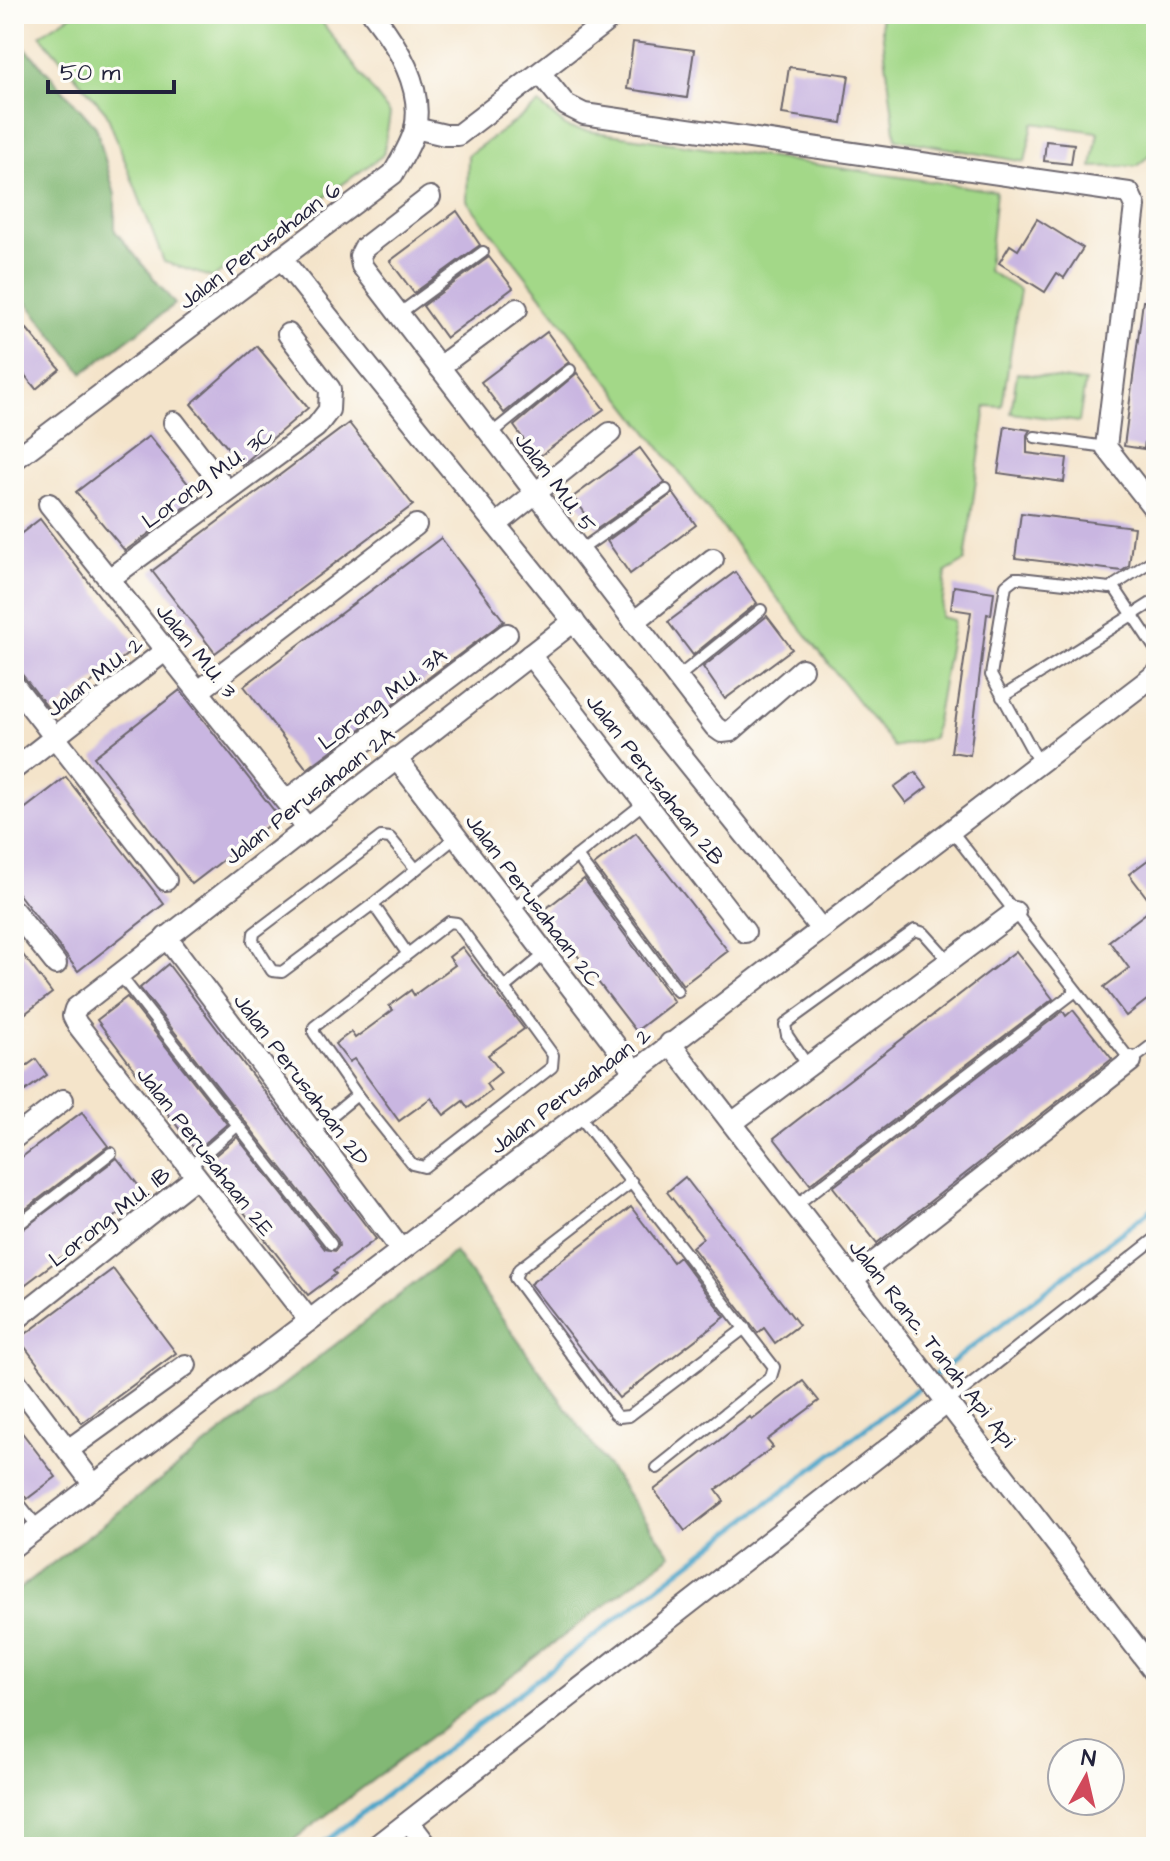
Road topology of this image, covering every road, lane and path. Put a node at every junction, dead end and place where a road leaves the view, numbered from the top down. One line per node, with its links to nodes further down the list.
1 (373, 14): 4 (street, Jalan Perusahaan 6)
2 (616, 14): 3 (street)
3 (541, 74): 4 (street); 18 (street)
4 (415, 128): 7 (street, Jalan Perusahaan 6)
5 (430, 197): 9 (street, Jalan M.U. 5)
6 (483, 252): 9 (lane)
7 (281, 258): 20 (street, Jalan Perusahaan 6); 27 (street)
8 (517, 309): 11 (street)
9 (400, 313): 11 (street, Jalan M.U. 5)
10 (288, 334): 22 (street, Lorong M.U. 3C)
11 (439, 367): 16 (street, Jalan M.U. 5)
12 (570, 370): 16 (lane)
13 (174, 422): 22 (street)
14 (610, 433): 23 (street)
15 (1156, 434): 19 (lane)
16 (490, 435): 23 (street, Jalan M.U. 5)
17 (1035, 437): 18 (lane)
18 (1106, 447): 25 (street)
19 (1156, 452)
20 (14, 460)
21 (666, 490): 28 (lane)
22 (227, 491): 31 (street, Lorong M.U. 3C)
23 (534, 493): 27 (street); 28 (street, Jalan M.U. 5)
24 (49, 504): 31 (street, Jalan M.U. 3)
25 (1156, 511)
26 (416, 525): 46 (street)
27 (496, 525): 36 (street)
28 (579, 551): 37 (street, Jalan M.U. 5)
29 (1156, 558): 32 (lane)
30 (713, 559): 37 (street)
31 (109, 579): 39 (street, Jalan M.U. 3)
32 (1114, 587): 35 (lane); 47 (lane)
33 (1156, 600): 35 (lane)
34 (761, 610): 44 (lane)
35 (1132, 615): 40 (lane); 47 (lane)
36 (574, 621): 41 (street, Jalan Perusahaan 2A); 64 (street)
37 (634, 622): 44 (street, Jalan M.U. 5)
38 (507, 634): 52 (street, Lorong M.U. 3A)
39 (166, 650): 46 (street, Jalan M.U. 3); 48 (street, Jalan M.U. 2)
40 (1156, 650)
41 (530, 655): 49 (street, Jalan Perusahaan 2A); 53 (street, Jalan Perusahaan 2B)
42 (802, 669): 44 (street, Jalan M.U. 5)
43 (1156, 674): 50 (street, Jalan Perusahaan 2)
44 (678, 677)
45 (14, 685): 48 (street)
46 (199, 691): 52 (street, Jalan M.U. 3)
47 (1002, 697): 50 (lane)
48 (55, 737): 51 (street, Jalan M.U. 2); 59 (street)
49 (396, 758): 54 (street, Jalan Perusahaan 2A); 56 (street, Jalan Perusahaan 2C)
50 (1039, 763): 55 (street, Jalan Perusahaan 2)
51 (14, 769)
52 (287, 800): 54 (street, Jalan M.U. 3)
53 (644, 803): 57 (lane); 65 (street, Jalan Perusahaan 2B)
54 (307, 828): 66 (street, Jalan Perusahaan 2A)
55 (951, 830): 63 (lane); 64 (street, Jalan Perusahaan 2)
56 (456, 837): 58 (lane); 61 (street, Jalan Perusahaan 2C)
57 (577, 856): 61 (lane); 73 (lane)
58 (416, 869): 60 (lane); 60 (lane)
59 (166, 880)
60 (373, 904): 67 (lane)
61 (512, 910): 68 (street, Jalan Perusahaan 2C)
62 (14, 911): 70 (street)
63 (1015, 912): 69 (street); 74 (lane)
64 (821, 929): 77 (street, Jalan Perusahaan 2)
65 (745, 932)
66 (166, 937): 71 (street, Jalan Perusahaan 2A); 86 (street, Jalan Perusahaan 2D)
67 (407, 953): 72 (lane); 81 (lane)
68 (545, 954): 72 (lane); 80 (street, Jalan Perusahaan 2C)
69 (949, 961): 79 (street); 79 (lane)
70 (56, 964)
71 (119, 974): 75 (street, Jalan Perusahaan 2A); 85 (lane)
72 (504, 988): 81 (lane)
73 (677, 991)
74 (1076, 991): 78 (lane); 91 (lane)
75 (75, 1009): 89 (street, Jalan Perusahaan 2E)
76 (1156, 1042): 78 (lane)
77 (670, 1043): 80 (street, Jalan Perusahaan 2); 84 (street, Jalan Ranc. Tanah Api Api)
78 (1131, 1061): 96 (street)
79 (808, 1066): 84 (street)
80 (635, 1071): 83 (street, Jalan Perusahaan 2)
81 (357, 1095): 86 (lane)
82 (63, 1100): 87 (street)
83 (578, 1114): 90 (lane); 95 (street, Jalan Perusahaan 2)
84 (732, 1123): 91 (street, Jalan Ranc. Tanah Api Api)
85 (237, 1126): 89 (lane); 94 (lane)
86 (312, 1133): 95 (street, Jalan Perusahaan 2D)
87 (14, 1138)
88 (111, 1153): 92 (lane)
89 (192, 1173): 97 (street, Jalan Perusahaan 2E); 98 (street, Lorong M.U. 1B)
90 (632, 1182): 99 (lane); 99 (lane)
91 (796, 1205): 96 (street, Jalan Ranc. Tanah Api Api)
92 (14, 1228)
93 (1156, 1238): 102 (lane)
94 (331, 1244)
95 (401, 1250): 97 (street, Jalan Perusahaan 2)
96 (853, 1279): 102 (street, Jalan Ranc. Tanah Api Api)
97 (309, 1320): 105 (street, Jalan Perusahaan 2)
98 (14, 1321)
99 (745, 1328): 104 (lane)
100 (186, 1365): 103 (street)
101 (14, 1379): 103 (street)
102 (943, 1395): 109 (street, Jalan Ranc. Tanah Api Api); 110 (street)
103 (68, 1450): 105 (street)
104 (657, 1468)
105 (94, 1485): 107 (street, Jalan Perusahaan 2)
106 (14, 1497): 107 (lane)
107 (38, 1527): 108 (street, Jalan Perusahaan 2)
108 (14, 1546)
109 (1156, 1673)
110 (409, 1822): 111 (street); 112 (street)
111 (376, 1847)
112 (428, 1847)

